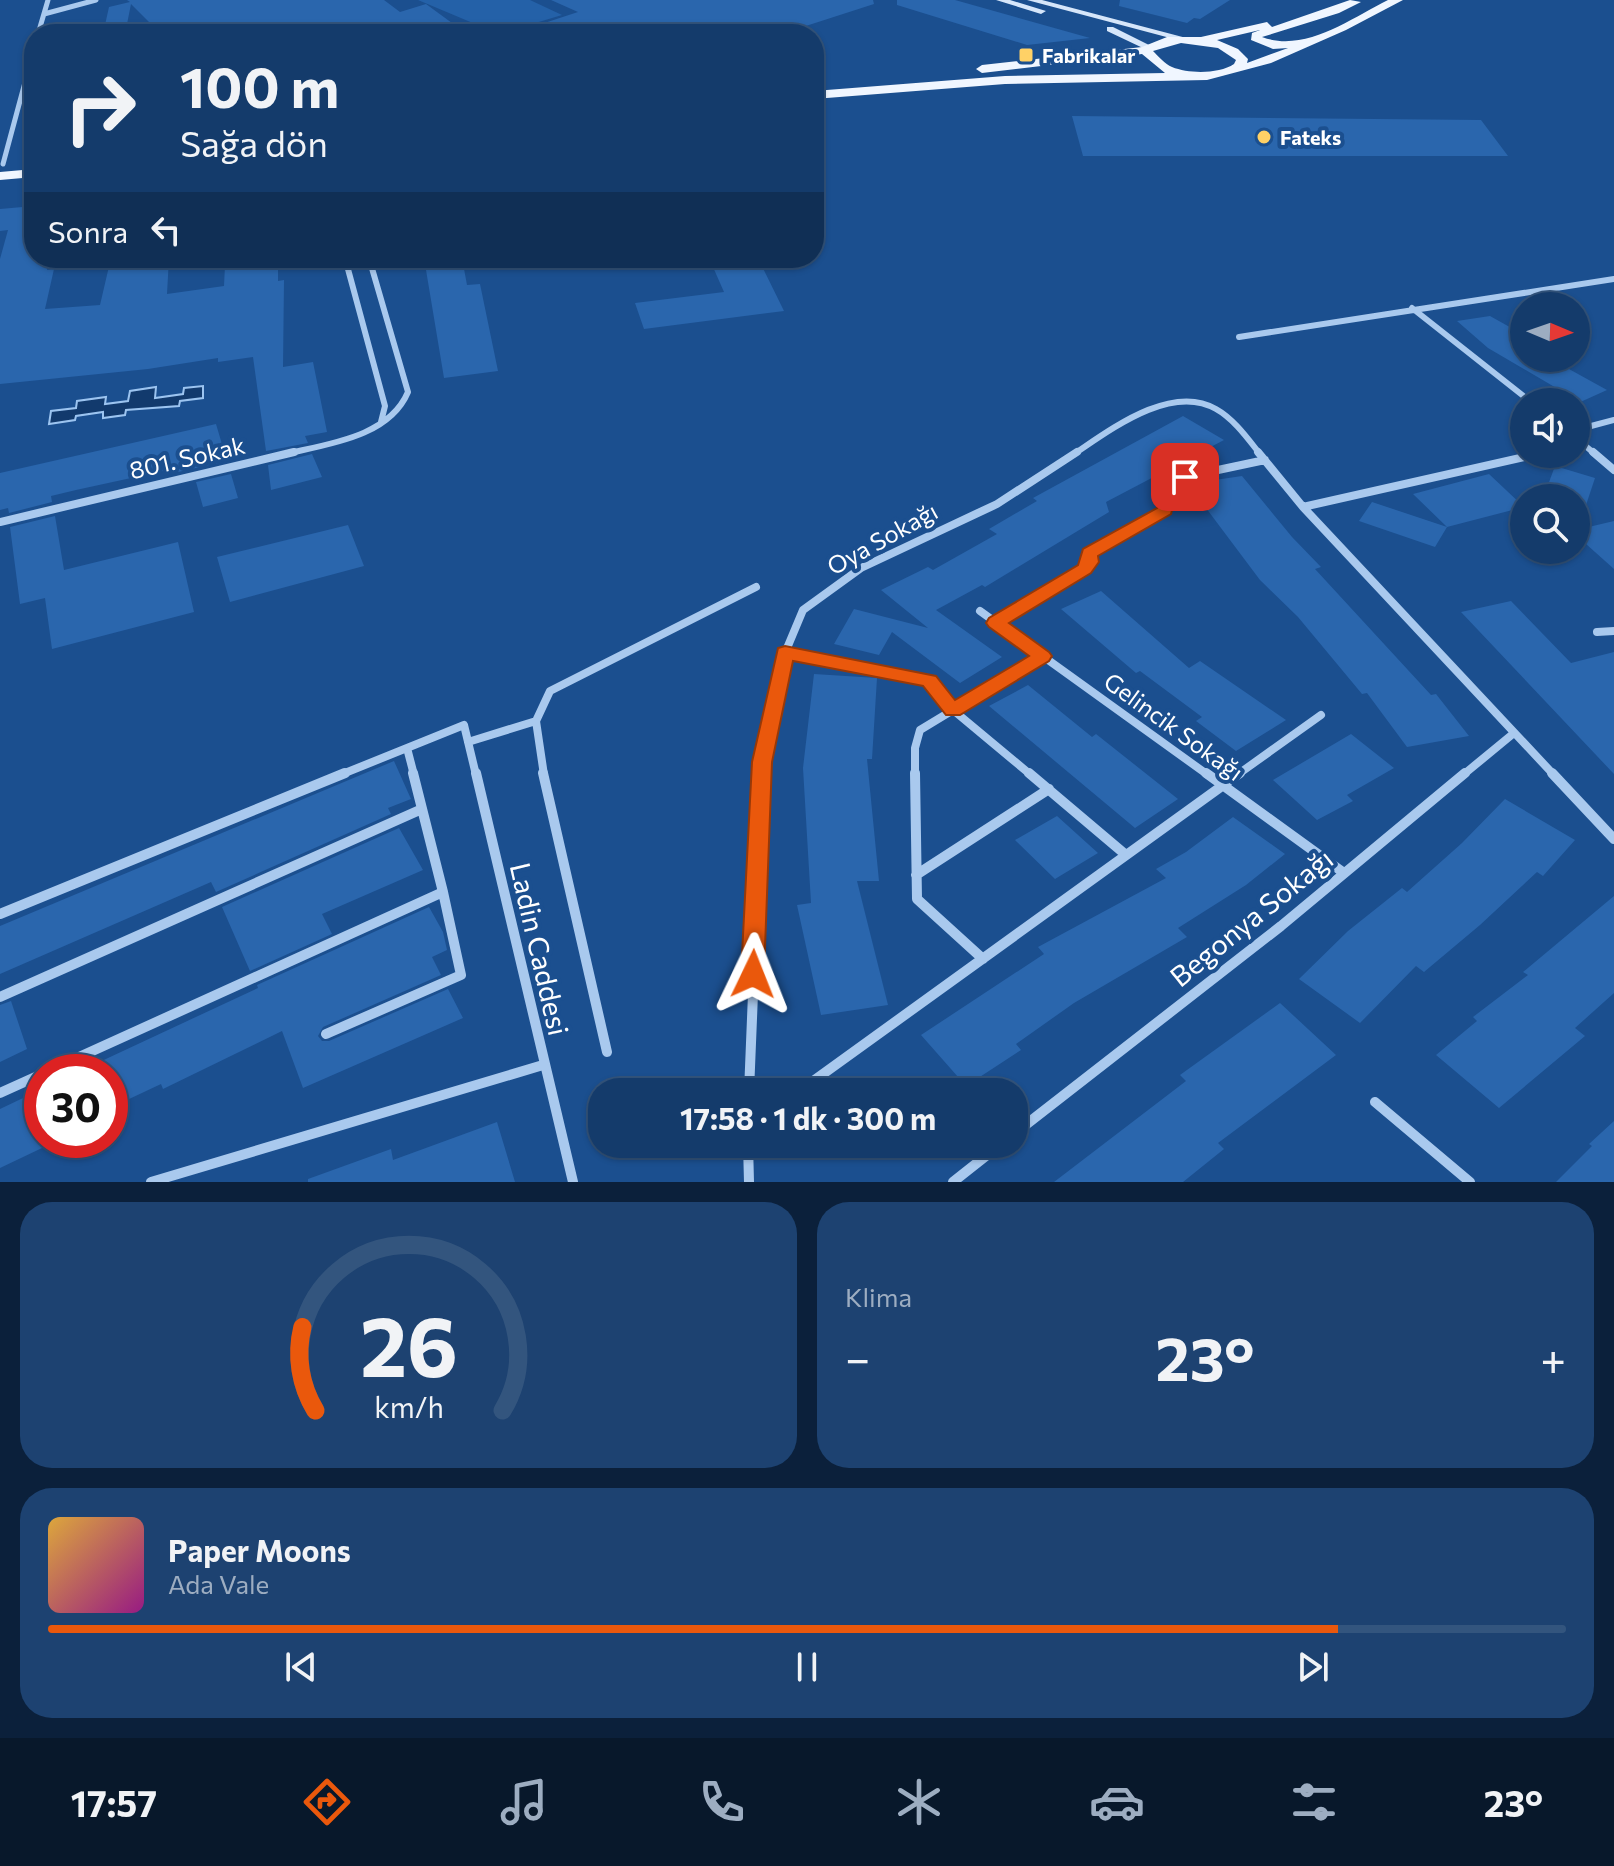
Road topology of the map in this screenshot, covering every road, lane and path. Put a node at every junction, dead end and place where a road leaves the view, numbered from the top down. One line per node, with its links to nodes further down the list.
1 (48, 0): 7 (street)
2 (96, 0): 7 (street)
3 (1000, 0): 11 (main road)
4 (1031, 0): 10 (main road)
5 (1397, 0): 9 (main road)
6 (1357, 1): 9 (main road); 10 (main road)
7 (44, 14): 8 (street)
8 (41, 24)
9 (1314, 39): 13 (main road)
10 (1193, 41): 11 (main road); 13 (main road)
11 (1146, 48): 12 (main road); 14 (main road)
12 (1045, 63): 15 (main road); 16 (main road)
13 (1231, 72): 14 (main road)
14 (1207, 76): 15 (main road)
15 (1005, 80): 18 (main road)
16 (824, 83)
17 (24, 85): 20 (street)
18 (824, 94)
19 (24, 164): 20 (main road)
20 (1, 168): 21 (main road)
21 (24, 171)
22 (348, 268): 29 (street)
23 (372, 268): 29 (street)
24 (1614, 279): 25 (street)
25 (1412, 308): 26 (street); 27 (street)
26 (1239, 337)
27 (1513, 388)
28 (1614, 420): 30 (street)
29 (381, 423): 36 (street, 801. Sokak)
30 (1590, 426)
31 (1590, 452): 34 (street)
32 (1265, 460): 35 (street, Oya Sokağı); 39 (street); 42 (street, Oya Sokağı)
33 (1510, 460): 35 (street)
34 (1614, 470)
35 (1303, 507): 47 (street, Oya Sokağı)
36 (0, 522)
37 (756, 587): 46 (street)
38 (980, 611): 39 (street, Gelincik Sokağı)
39 (995, 623): 43 (street, Gelincik Sokağı)
40 (1614, 631): 41 (street)
41 (1597, 632)
42 (785, 653): 44 (street); 65 (street, Oya Sokağı)
43 (1042, 656): 44 (street); 50 (street, Gelincik Sokağı)
44 (953, 710): 51 (street); 56 (street)
45 (1321, 715): 50 (street)
46 (536, 721): 48 (street); 62 (street)
47 (1514, 733): 53 (street, Oya Sokağı); 55 (street, Begonya Sokağı)
48 (468, 742): 49 (street, Ladin Caddesi); 64 (street, Ladin Caddesi)
49 (407, 748): 52 (street); 58 (street)
50 (1222, 785): 54 (street); 55 (street, Gelincik Sokağı)
51 (1049, 789): 54 (street); 56 (street)
52 (422, 809): 57 (street); 60 (street)
53 (1614, 839)
54 (1126, 855): 59 (street)
55 (1344, 873): 70 (street, Begonya Sokağı)
56 (916, 875): 59 (street)
57 (443, 892): 61 (street); 63 (street)
58 (0, 914)
59 (983, 959): 66 (street)
60 (0, 997)
61 (326, 1034)
62 (607, 1052)
63 (86, 1054)
64 (543, 1065): 73 (street); 74 (street, Ladin Caddesi)
65 (750, 1078)
66 (817, 1078)
67 (24, 1082): 68 (street)
68 (0, 1093)
69 (1375, 1102): 77 (street)
70 (1028, 1123)
71 (748, 1158): 75 (street)
72 (983, 1158): 76 (street)
73 (151, 1182)
74 (573, 1182)
75 (749, 1182)
76 (953, 1182)
77 (1470, 1182)

